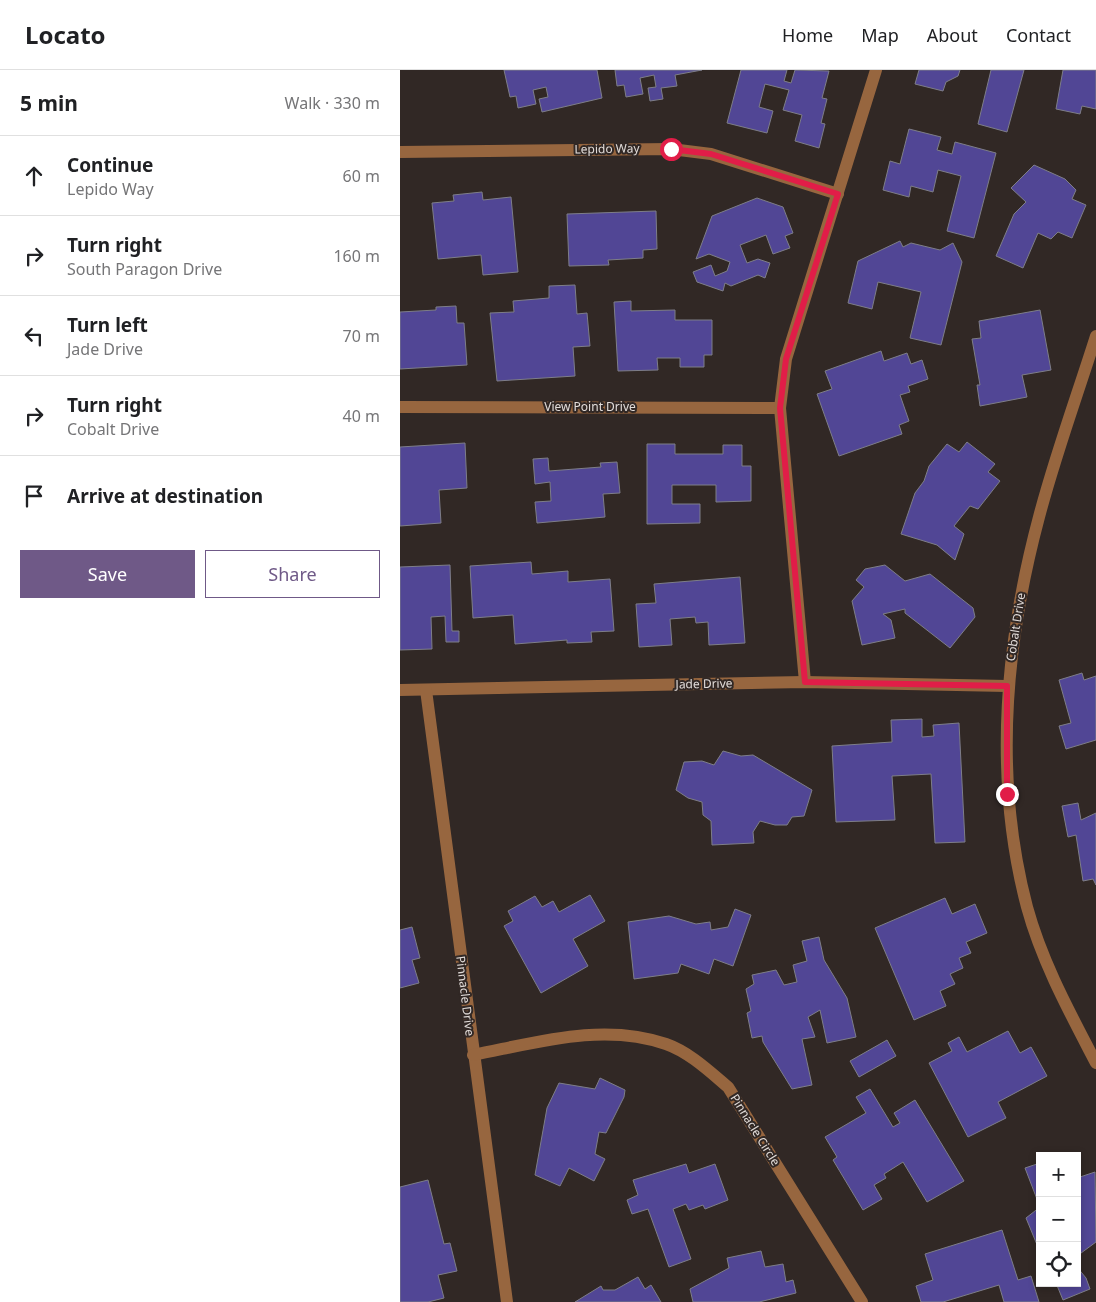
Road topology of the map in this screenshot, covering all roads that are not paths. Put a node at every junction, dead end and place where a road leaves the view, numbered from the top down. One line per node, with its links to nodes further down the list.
1 (876, 70): 3 (street)
2 (400, 152): 3 (street, Lepido Way)
3 (838, 194): 6 (street)
4 (1096, 336): 8 (street, Cobalt Drive)
5 (400, 407): 6 (street, View Point Drive)
6 (780, 408): 7 (street)
7 (805, 682): 8 (street, Jade Drive); 10 (street, Jade Drive)
8 (1007, 686): 12 (street, Cobalt Drive)
9 (400, 690): 10 (street, Jade Drive)
10 (426, 690): 11 (street, Pinnacle Drive)
11 (473, 1055): 13 (street, Pinnacle Drive); 14 (street, Pinnacle Circle)
12 (1096, 1063)
13 (507, 1302)
14 (862, 1302)

